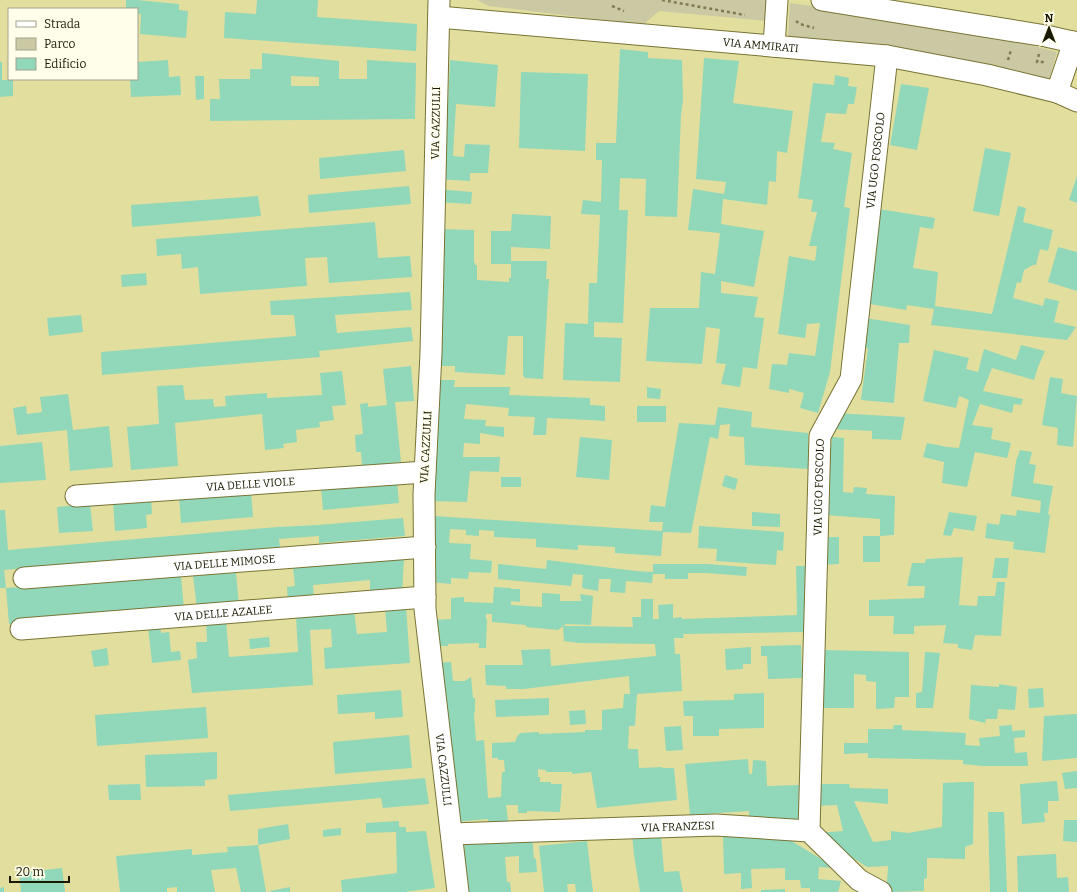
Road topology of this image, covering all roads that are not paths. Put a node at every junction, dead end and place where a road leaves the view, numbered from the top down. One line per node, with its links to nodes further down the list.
1 (777, 0): 5 (street)
2 (822, 0): 4 (street)
3 (439, 9): 5 (street, VIA AMMIRATI); 9 (street, VIA CAZZULLI)
4 (1076, 42): 7 (street)
5 (774, 46): 6 (street, VIA AMMIRATI)
6 (887, 56): 7 (street, VIA AMMIRATI); 15 (street, VIA UGO FOSCOLO)
7 (1057, 92): 8 (street, VIA AMMIRATI)
8 (1077, 101)
9 (425, 472): 10 (street, VIA DELLE VIOLE); 11 (street, VIA CAZZULLI)
10 (76, 496)
11 (425, 547): 12 (street, VIA DELLE MIMOSE); 13 (street, VIA CAZZULLI)
12 (24, 578)
13 (425, 597): 14 (street, VIA DELLE AZALEE); 16 (street, VIA CAZZULLI)
14 (22, 629)
15 (809, 832): 16 (street, VIA FRANZESI); 18 (street)
16 (452, 834): 17 (street, VIA CAZZULLI)
17 (458, 892)
18 (881, 892)

